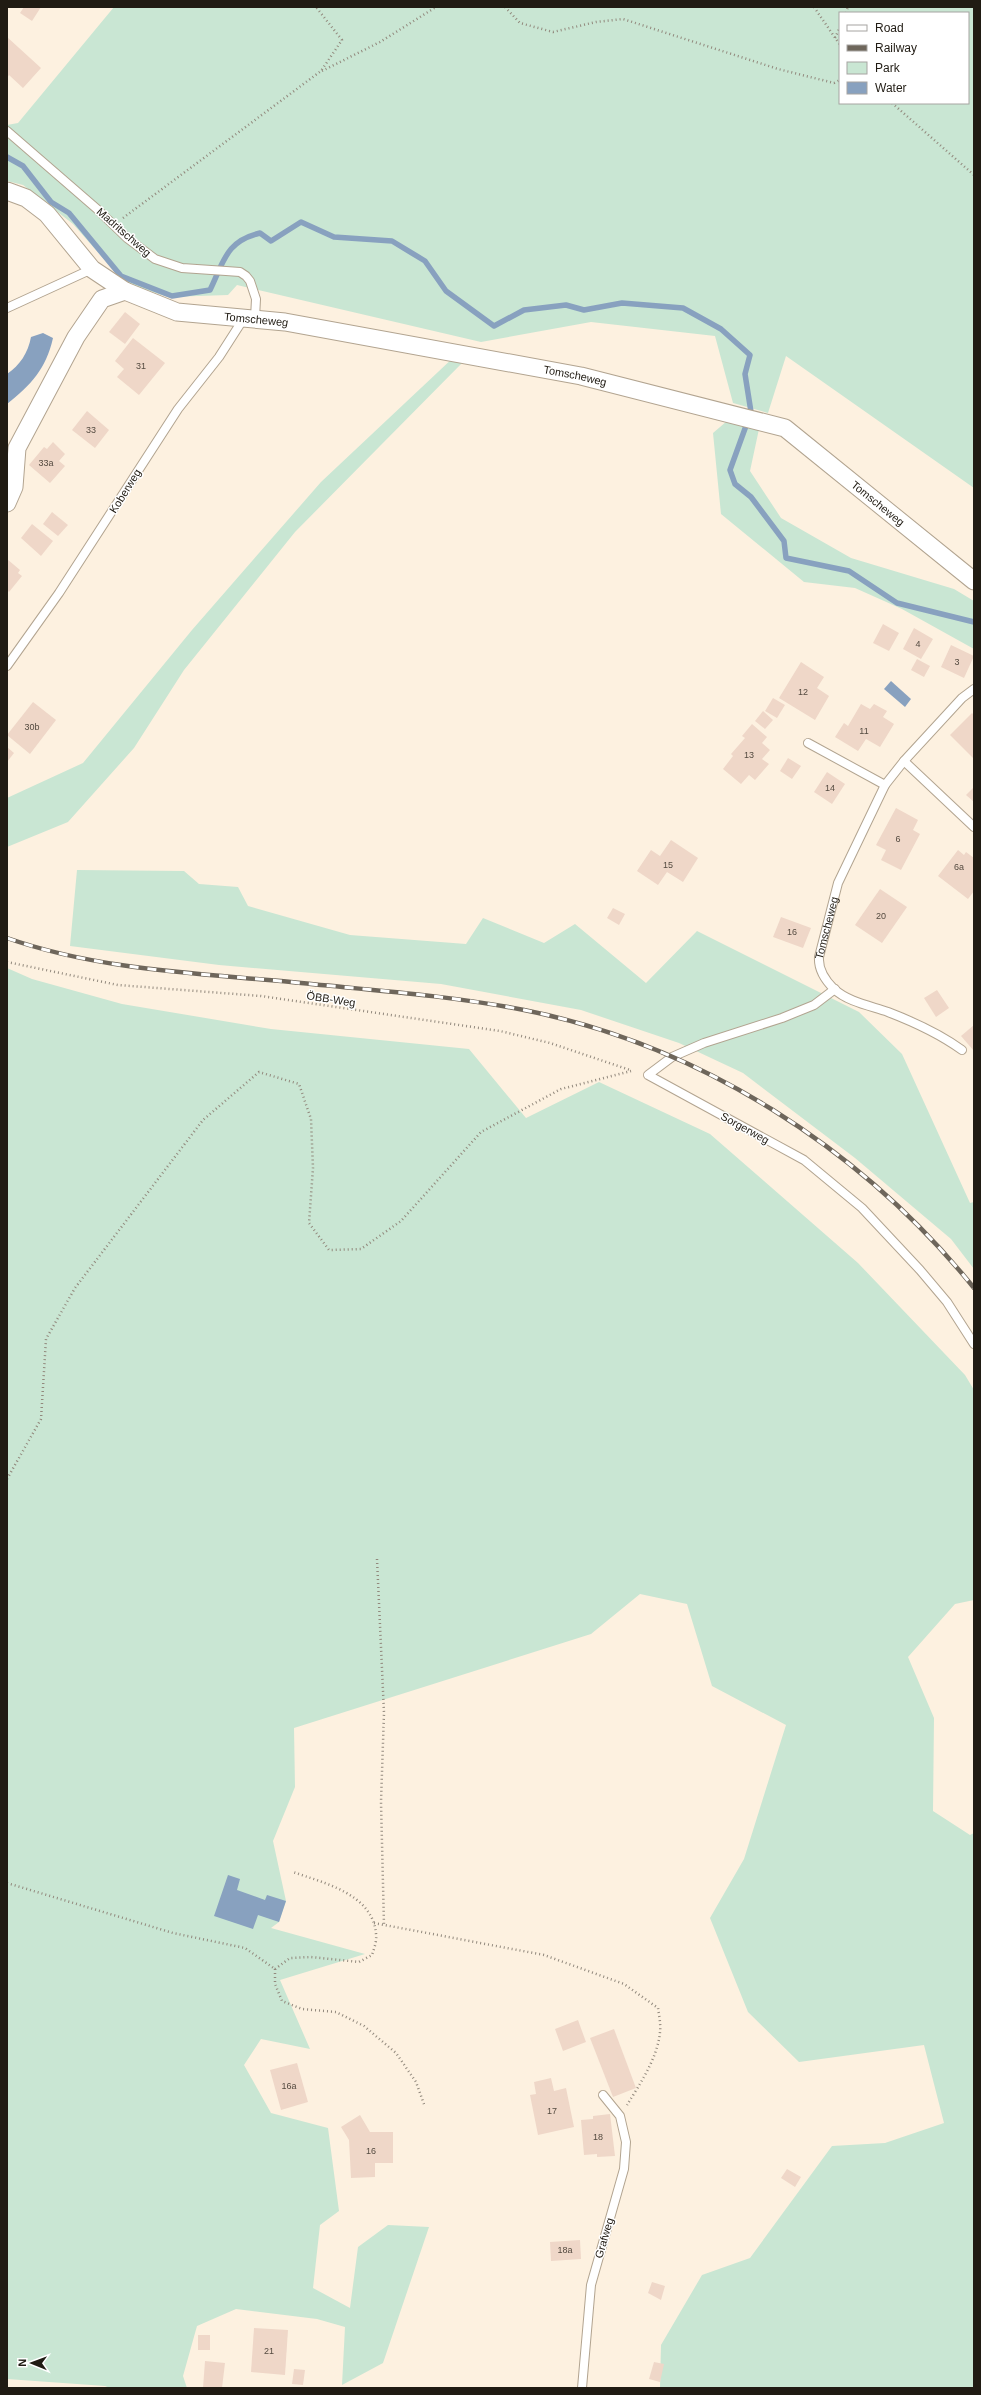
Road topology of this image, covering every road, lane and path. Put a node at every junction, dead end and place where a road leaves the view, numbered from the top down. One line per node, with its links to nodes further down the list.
1 (316, 7): 8 (path)
2 (436, 7): 8 (path)
3 (505, 7): 9 (path)
4 (814, 7): 6 (path)
5 (839, 29): 6 (path)
6 (835, 38): 7 (path)
7 (839, 44)
8 (321, 71): 14 (path)
9 (839, 80)
10 (893, 104): 12 (path)
11 (7, 131): 14 (lane, Madritschweg)
12 (974, 175)
13 (7, 191): 15 (street, Tomscheweg)
14 (115, 226): 18 (lane, Madritschweg)
15 (92, 269): 16 (street, Tomscheweg); 17 (lane)
16 (125, 292): 18 (street, Tomscheweg); 19 (street)
17 (7, 308)
18 (250, 317): 20 (street, Tomscheweg); 21 (lane, Koberweg)
19 (7, 503)
20 (974, 581)
21 (7, 666)
22 (974, 689): 24 (lane, Tomscheweg)
23 (808, 743): 25 (lane)
24 (904, 761): 25 (lane, Tomscheweg); 26 (lane)
25 (885, 785): 28 (lane, Tomscheweg)
26 (974, 827)
27 (7, 962): 30 (path, ÖBB-Weg)
28 (835, 990): 29 (lane, Tomscheweg); 31 (lane)
29 (962, 1050)
30 (631, 1071): 31 (path, ÖBB-Weg); 33 (path)
31 (648, 1076): 32 (lane, Sorgerweg)
32 (974, 1344)
33 (7, 1479)
34 (377, 1559): 38 (path)
35 (293, 1872): 37 (path)
36 (7, 1883): 39 (path)
37 (374, 1923): 38 (path); 39 (path)
38 (384, 1925): 42 (path)
39 (275, 1969): 41 (path)
40 (603, 2095): 42 (lane, Grafweg)
41 (425, 2107)
42 (620, 2116): 43 (lane, Grafweg)
43 (582, 2388)

